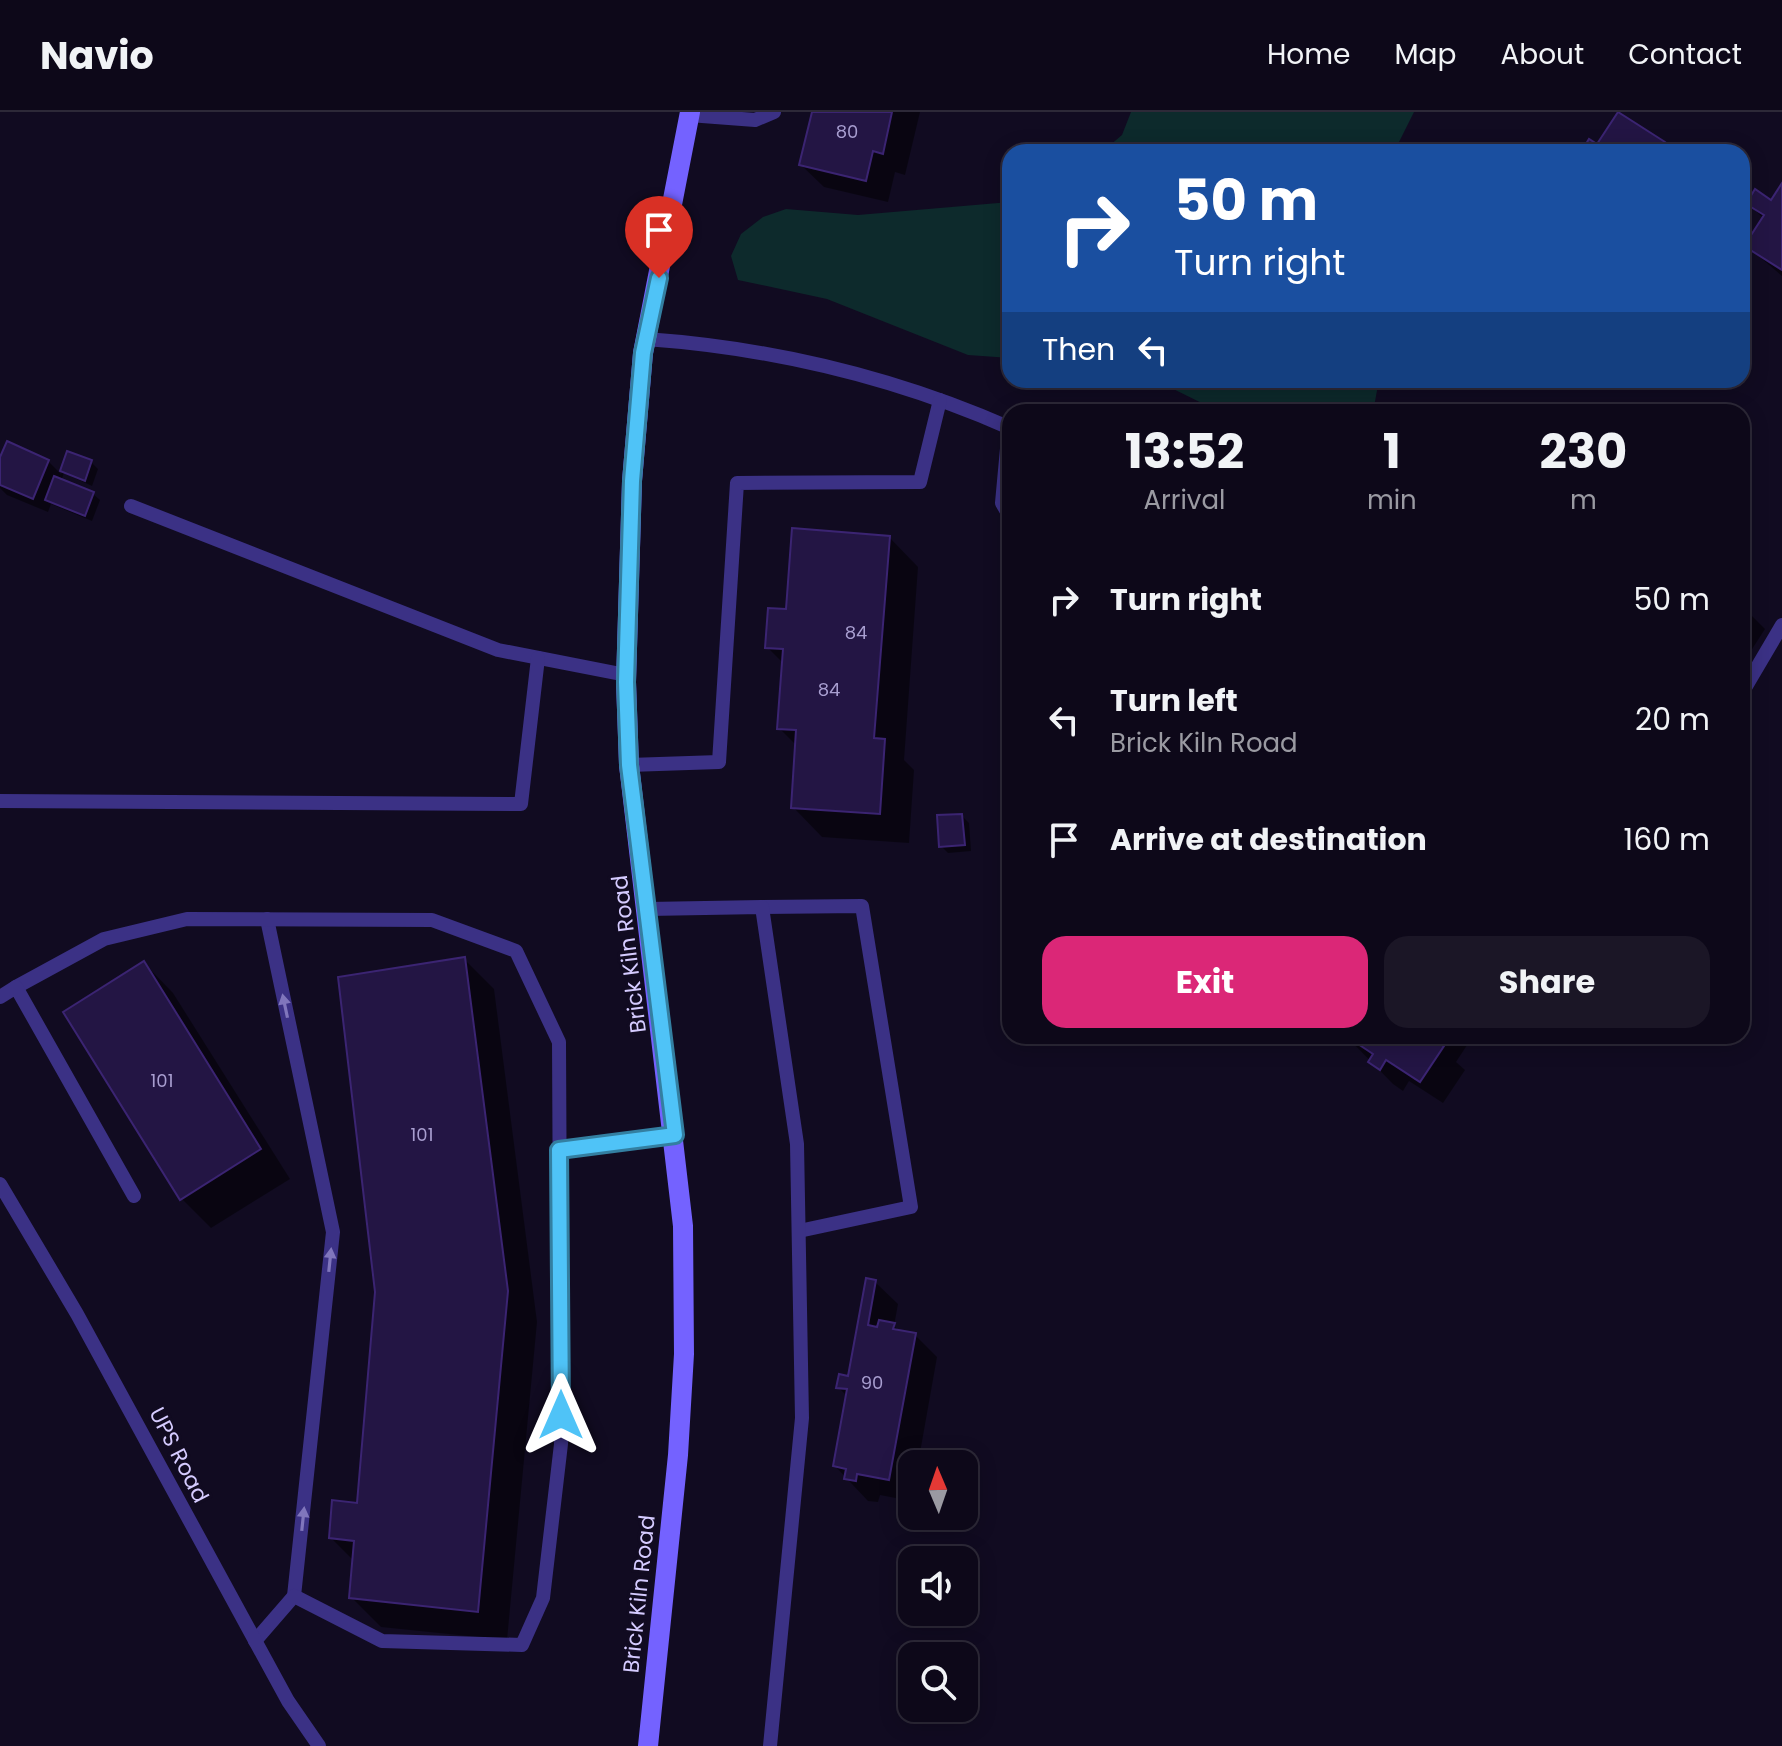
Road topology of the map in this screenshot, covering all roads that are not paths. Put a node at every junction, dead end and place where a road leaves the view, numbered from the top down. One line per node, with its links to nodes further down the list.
1 (774, 112): 2 (lane)
2 (690, 114): 3 (street, Brick Kiln Road)
3 (646, 339): 4 (lane); 9 (street, Brick Kiln Road)
4 (940, 400): 5 (lane); 11 (lane)
5 (1002, 424)
6 (131, 506): 8 (lane)
7 (1782, 625): 10 (lane)
8 (538, 658): 9 (lane); 12 (lane)
9 (626, 675): 11 (street, Brick Kiln Road)
10 (1750, 679)
11 (629, 765): 14 (street, Brick Kiln Road)
12 (0, 801)
13 (762, 907): 14 (lane); 22 (lane); 22 (lane)
14 (648, 909): 18 (street, Brick Kiln Road)
15 (267, 919): 16 (lane); 19 (lane); 23 (lane, one-way to 15)
16 (16, 987): 17 (lane); 21 (lane)
17 (0, 997)
18 (675, 1135): 19 (lane); 26 (street, Brick Kiln Road)
19 (559, 1150): 23 (lane)
20 (0, 1184): 24 (lane, UPS Road)
21 (134, 1196)
22 (799, 1231): 27 (lane)
23 (294, 1596): 24 (lane)
24 (255, 1641): 25 (lane, UPS Road)
25 (319, 1746)
26 (648, 1746)
27 (770, 1746)

